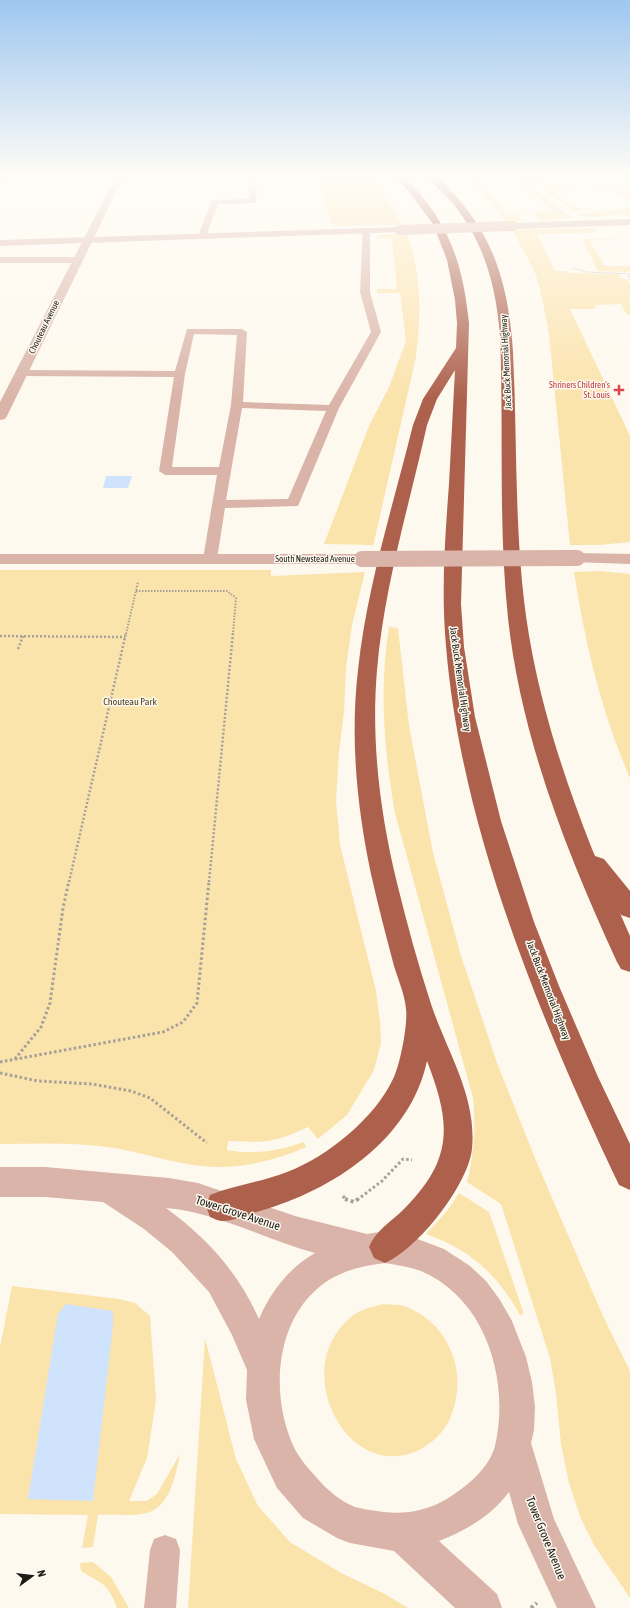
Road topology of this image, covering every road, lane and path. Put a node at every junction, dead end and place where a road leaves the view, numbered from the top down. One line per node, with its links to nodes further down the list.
1 (83, 249): 6 (street, Chouteau Avenue)
2 (366, 249): 14 (lane)
3 (450, 249): 10 (highway, Jack Buck Memorial Highway)
4 (486, 249): 27 (highway, Jack Buck Memorial Highway)
5 (0, 260): 6 (lane)
6 (78, 260): 11 (street, Chouteau Avenue)
7 (573, 268): 8 (path)
8 (630, 275): 9 (path)
9 (630, 280)
10 (462, 348): 30 (highway); 36 (highway, Jack Buck Memorial Highway)
11 (22, 373): 12 (lane); 15 (street, Chouteau Avenue)
12 (180, 374): 13 (lane); 16 (lane)
13 (237, 405): 14 (lane); 16 (lane)
14 (333, 408): 17 (lane)
15 (0, 416)
16 (224, 471): 17 (lane)
17 (218, 504): 20 (lane)
18 (630, 558): 20 (street, South Newstead Avenue, bridge)
19 (0, 559): 20 (street, South Newstead Avenue)
20 (210, 559)
21 (138, 579): 22 (path)
22 (136, 591): 25 (path); 31 (path)
23 (0, 636): 24 (path)
24 (23, 636): 25 (path); 26 (path)
25 (125, 637): 31 (path)
26 (18, 649)
27 (578, 844): 28 (highway); 29 (highway, Jack Buck Memorial Highway)
28 (630, 908)
29 (630, 962)
30 (419, 1008): 40 (highway); 41 (highway)
31 (14, 1060): 32 (path)
32 (0, 1062)
33 (0, 1073): 34 (path)
34 (207, 1143)
35 (412, 1160): 39 (path)
36 (630, 1175)
37 (0, 1182): 38 (street, Tower Grove Avenue)
38 (110, 1189): 40 (street, Tower Grove Avenue); 42 (street, Tower Grove Avenue)
39 (343, 1196)
40 (221, 1206): 41 (street, Tower Grove Avenue)
41 (375, 1248): 42 (street, Tower Grove Avenue); 43 (street, Tower Grove Avenue)
42 (264, 1369): 44 (street, Tower Grove Avenue)
43 (513, 1443): 44 (street, Tower Grove Avenue); 48 (street, Tower Grove Avenue)
44 (402, 1532): 47 (street)
45 (165, 1550): 46 (lane)
46 (160, 1608)
47 (483, 1608)
48 (577, 1608)

